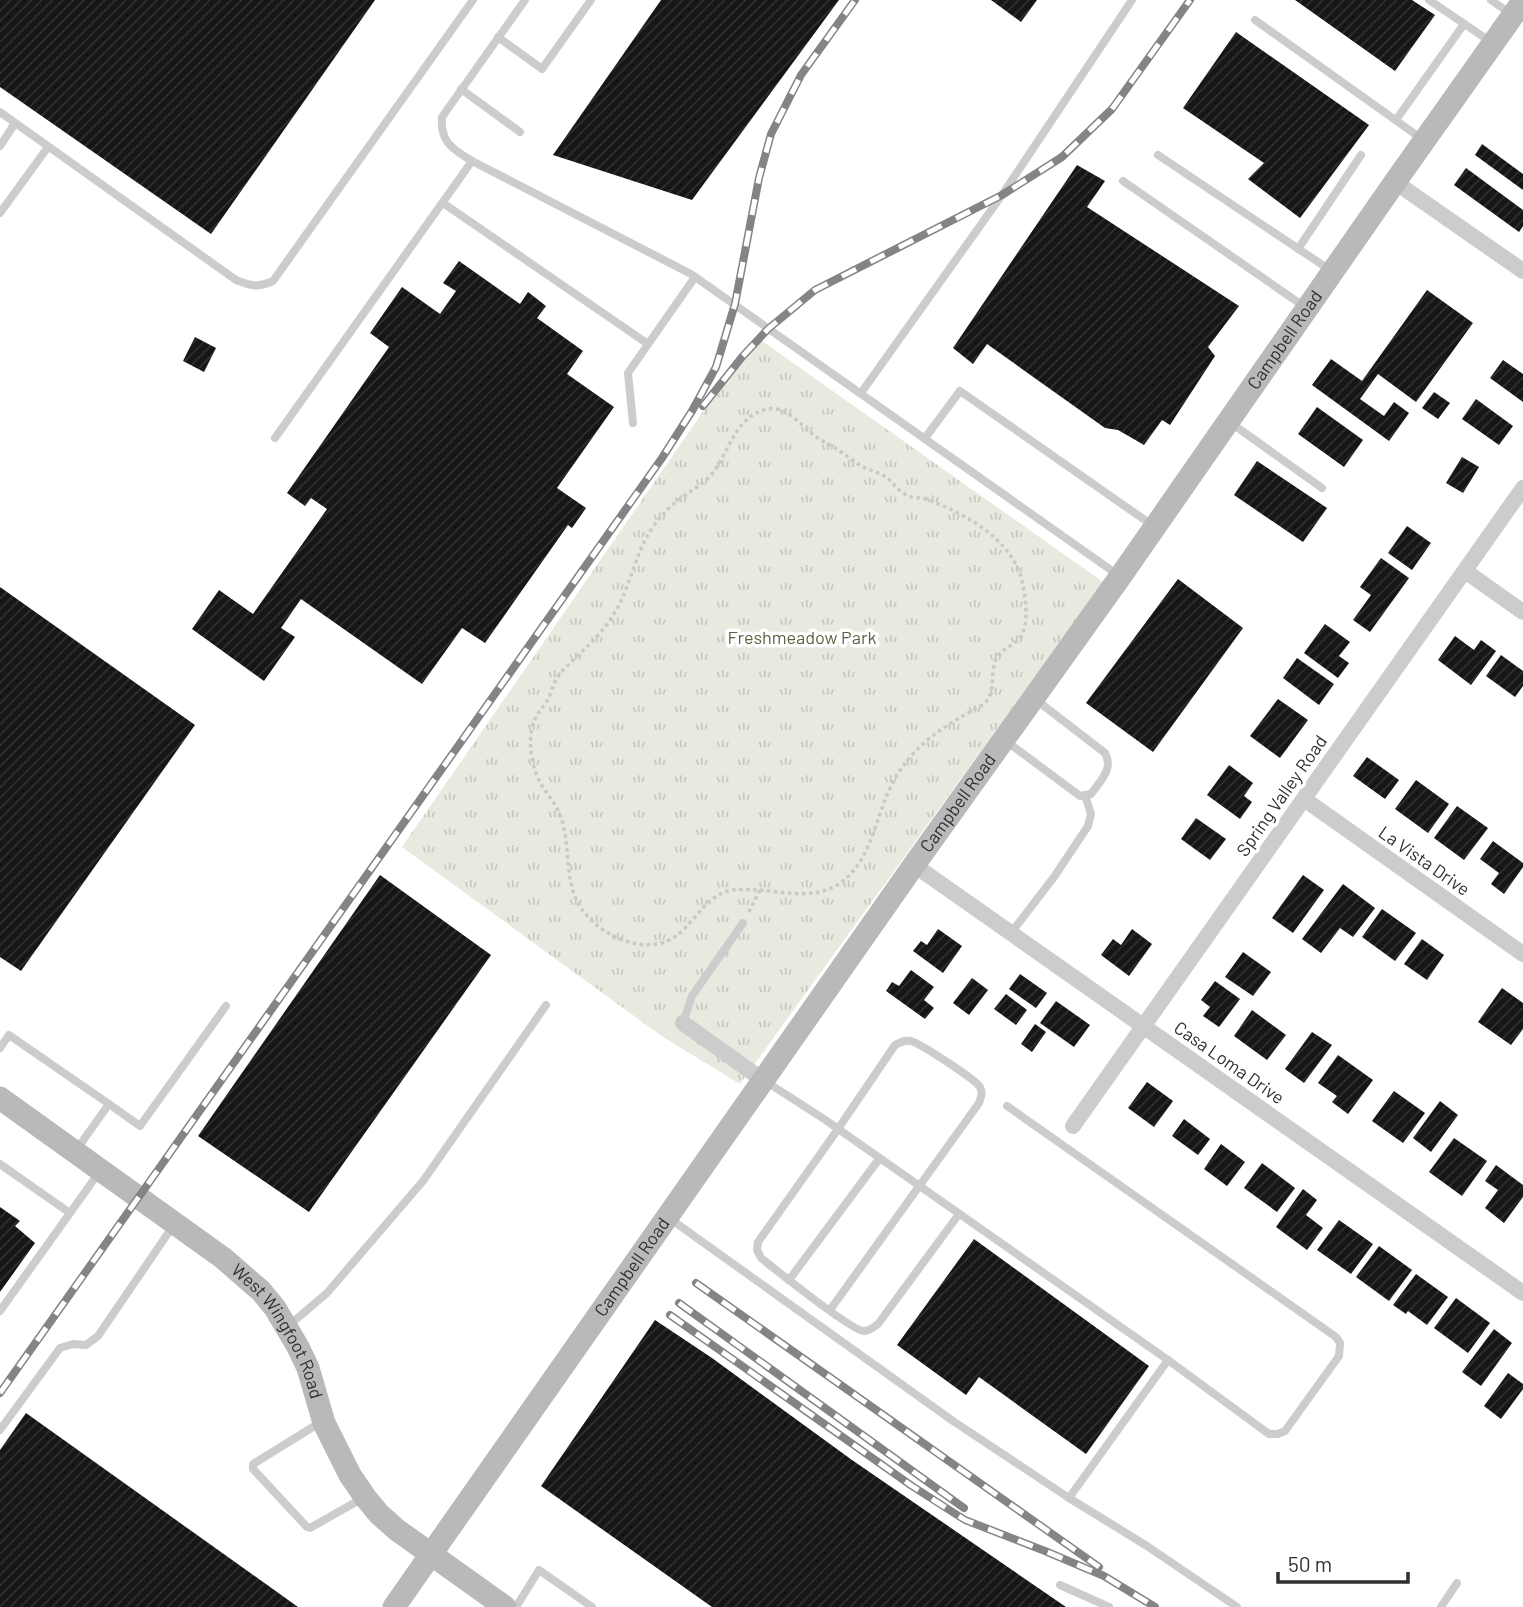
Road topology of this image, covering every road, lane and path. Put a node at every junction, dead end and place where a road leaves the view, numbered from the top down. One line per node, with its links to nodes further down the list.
1 (473, 0): 19 (lane)
2 (524, 0): 10 (lane)
3 (591, 0): 10 (lane)
4 (1132, 0): 33 (lane)
5 (1429, 0): 9 (lane)
6 (1491, 0): 7 (lane)
7 (1518, 8): 11 (street, Campbell Road)
8 (1255, 20): 14 (lane)
9 (1464, 24): 11 (lane); 14 (lane)
10 (498, 37): 12 (lane)
11 (1493, 44): 17 (street, Campbell Road)
12 (461, 89): 16 (lane); 22 (lane)
13 (0, 113): 15 (lane)
14 (1395, 120): 17 (lane)
15 (15, 124): 18 (lane); 19 (lane)
16 (520, 132)
17 (1424, 141): 24 (street, Campbell Road)
18 (0, 146)
19 (48, 147): 26 (lane)
20 (1158, 155): 27 (lane)
21 (1361, 155): 27 (lane)
22 (472, 161): 25 (lane); 30 (lane)
23 (1123, 181): 31 (lane)
24 (1395, 182): 28 (street); 29 (street, Campbell Road)
25 (443, 202): 32 (lane); 36 (lane)
26 (0, 213)
27 (1298, 249): 29 (lane)
28 (1523, 271)
29 (1332, 272): 31 (street, Campbell Road)
30 (695, 277): 32 (lane); 33 (lane)
31 (1307, 309): 34 (street, Campbell Road)
32 (648, 345): 35 (lane)
33 (861, 393): 37 (lane)
34 (1228, 421): 38 (lane); 40 (street, Campbell Road)
35 (632, 423)
36 (275, 438)
37 (925, 438): 40 (lane); 42 (lane)
38 (1322, 488)
39 (1523, 488): 41 (street, Spring Valley Road)
40 (1155, 527): 42 (street, Campbell Road)
41 (1465, 571): 43 (street); 47 (street, Spring Valley Road)
42 (1120, 577): 44 (street, Campbell Road)
43 (1523, 612)
44 (1033, 698): 45 (street, Campbell Road); 46 (lane)
45 (1003, 740): 46 (lane); 48 (street, Campbell Road)
46 (1085, 795): 51 (lane)
47 (1304, 799): 52 (street, La Vista Drive); 56 (street, Spring Valley Road)
48 (914, 865): 51 (street, Casa Loma Drive); 58 (street, Campbell Road)
49 (760, 890): 49 (path); 50 (path)
50 (743, 923): 55 (lane)
51 (1011, 933): 56 (street, Casa Loma Drive)
52 (1523, 954)
53 (546, 1005): 77 (lane)
54 (226, 1006): 60 (lane)
55 (683, 1023): 58 (street)
56 (1144, 1026): 62 (street, Spring Valley Road); 74 (street, Casa Loma Drive)
57 (0, 1048): 60 (lane)
58 (763, 1080): 63 (lane); 71 (street, Campbell Road)
59 (0, 1098): 64 (street, West Wingfoot Road)
60 (109, 1104): 64 (lane)
61 (1007, 1107): 78 (lane)
62 (1073, 1126)
63 (838, 1129): 65 (lane); 68 (lane); 73 (lane)
64 (75, 1151): 67 (street, West Wingfoot Road)
65 (879, 1158): 68 (lane); 73 (lane)
66 (0, 1164): 69 (lane)
67 (101, 1170): 69 (lane); 72 (street, West Wingfoot Road)
68 (920, 1187): 70 (lane); 75 (lane)
69 (70, 1213): 76 (lane)
70 (959, 1214): 75 (lane); 78 (lane)
71 (666, 1216): 82 (lane); 83 (street, Campbell Road)
72 (175, 1223): 77 (street, West Wingfoot Road); 80 (lane)
73 (789, 1280): 75 (lane)
74 (1523, 1293)
75 (830, 1310)
76 (0, 1311)
77 (288, 1327): 79 (street, West Wingfoot Road)
78 (1168, 1360): 82 (lane)
79 (324, 1421): 81 (street, West Wingfoot Road); 81 (lane)
80 (0, 1430)
81 (365, 1497): 83 (street, West Wingfoot Road)
82 (1069, 1498): 91 (lane)
83 (430, 1555): 86 (street, Campbell Road); 87 (street, West Wingfoot Road)
84 (1457, 1583): 92 (lane)
85 (1060, 1585): 90 (lane)
86 (394, 1607)
87 (505, 1607)
88 (516, 1607): 89 (lane)
89 (592, 1607)
90 (1109, 1607)
91 (1237, 1607)
92 (1441, 1607)

